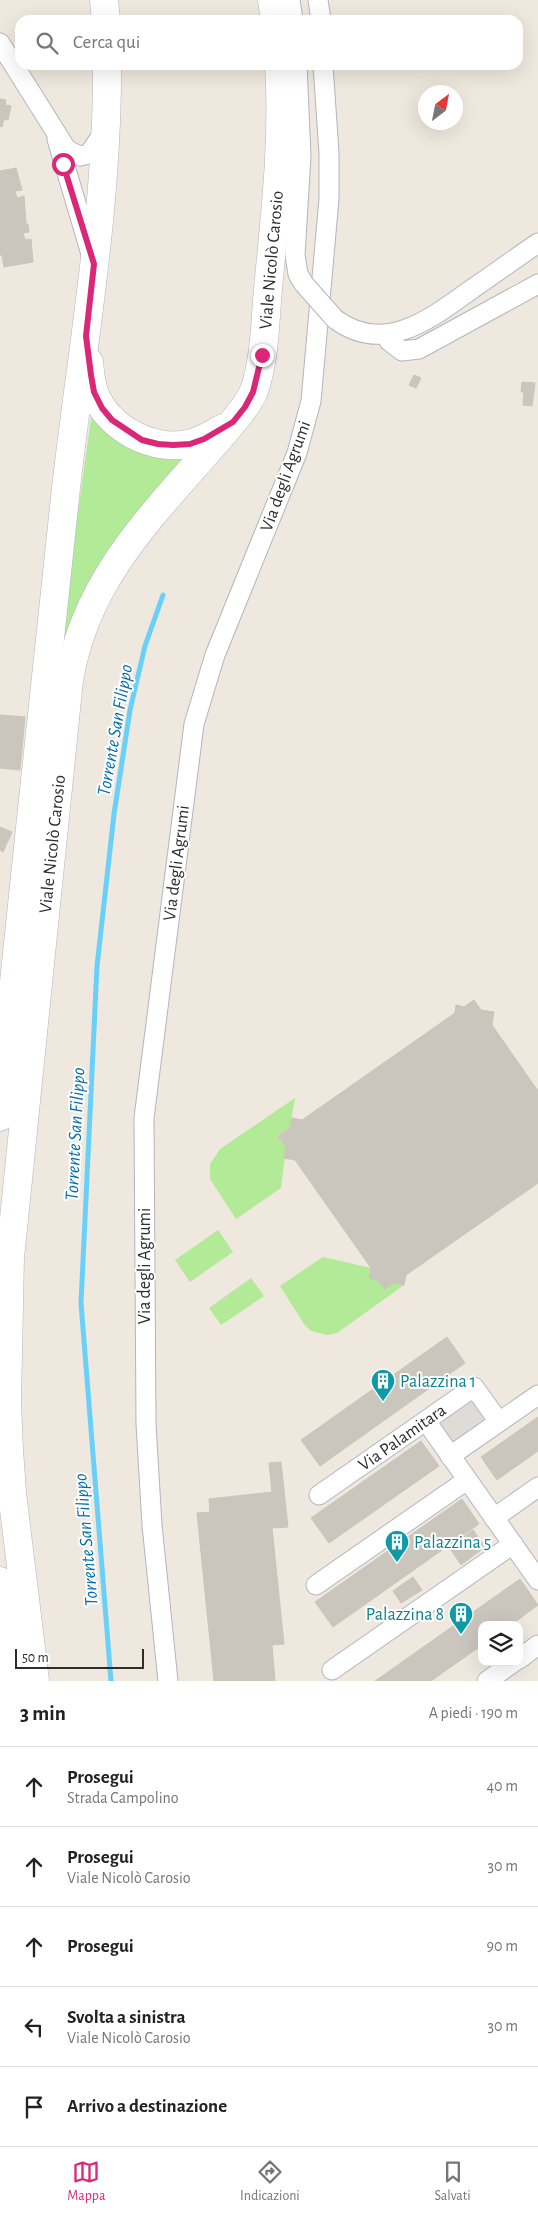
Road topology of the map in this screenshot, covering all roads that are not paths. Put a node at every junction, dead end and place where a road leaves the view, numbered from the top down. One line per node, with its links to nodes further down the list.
1 (104, 0): 5 (main road)
2 (272, 0): 6 (main road)
3 (290, 0): 7 (street)
4 (318, 0): 8 (street)
5 (106, 15)
6 (274, 15)
7 (292, 15)
8 (320, 15)
9 (0, 43): 10 (street)
10 (15, 67)
11 (17, 70): 17 (street)
12 (107, 70): 16 (main road, Viale Nicolò Carosio)
13 (279, 70): 23 (main road, Viale Nicolò Carosio)
14 (297, 70): 21 (street, bridge)
15 (324, 70): 46 (street, Via degli Agrumi)
16 (107, 126): 17 (street); 19 (main road, Viale Nicolò Carosio)
17 (56, 133): 19 (street)
18 (538, 243): 21 (street)
19 (94, 264): 22 (main road, Viale Nicolò Carosio)
20 (538, 284): 21 (street)
21 (386, 334)
22 (86, 336): 23 (main road); 24 (main road, Viale Nicolò Carosio)
23 (233, 422): 24 (main road, Viale Nicolò Carosio)
24 (20, 950): 25 (main road, Viale Nicolò Carosio); 45 (main road, Viale Nicolò Carosio)
25 (7, 983): 26 (main road, Viale Nicolò Carosio)
26 (0, 1117)
27 (538, 1395): 29 (street)
28 (426, 1421): 29 (street, Via Palamitara); 30 (street); 33 (street, Via Palamitara)
29 (499, 1422): 30 (street)
30 (450, 1456): 31 (street)
31 (468, 1480): 34 (street); 39 (street)
32 (538, 1487): 34 (street)
33 (319, 1495)
34 (494, 1518): 35 (street)
35 (512, 1544): 36 (street); 43 (street)
36 (533, 1561): 37 (street)
37 (538, 1580)
38 (0, 1581): 44 (main road)
39 (316, 1585)
40 (538, 1646): 41 (street)
41 (523, 1655)
42 (508, 1666): 47 (street)
43 (332, 1670)
44 (12, 1681)
45 (35, 1681)
46 (168, 1681)
47 (487, 1681)

